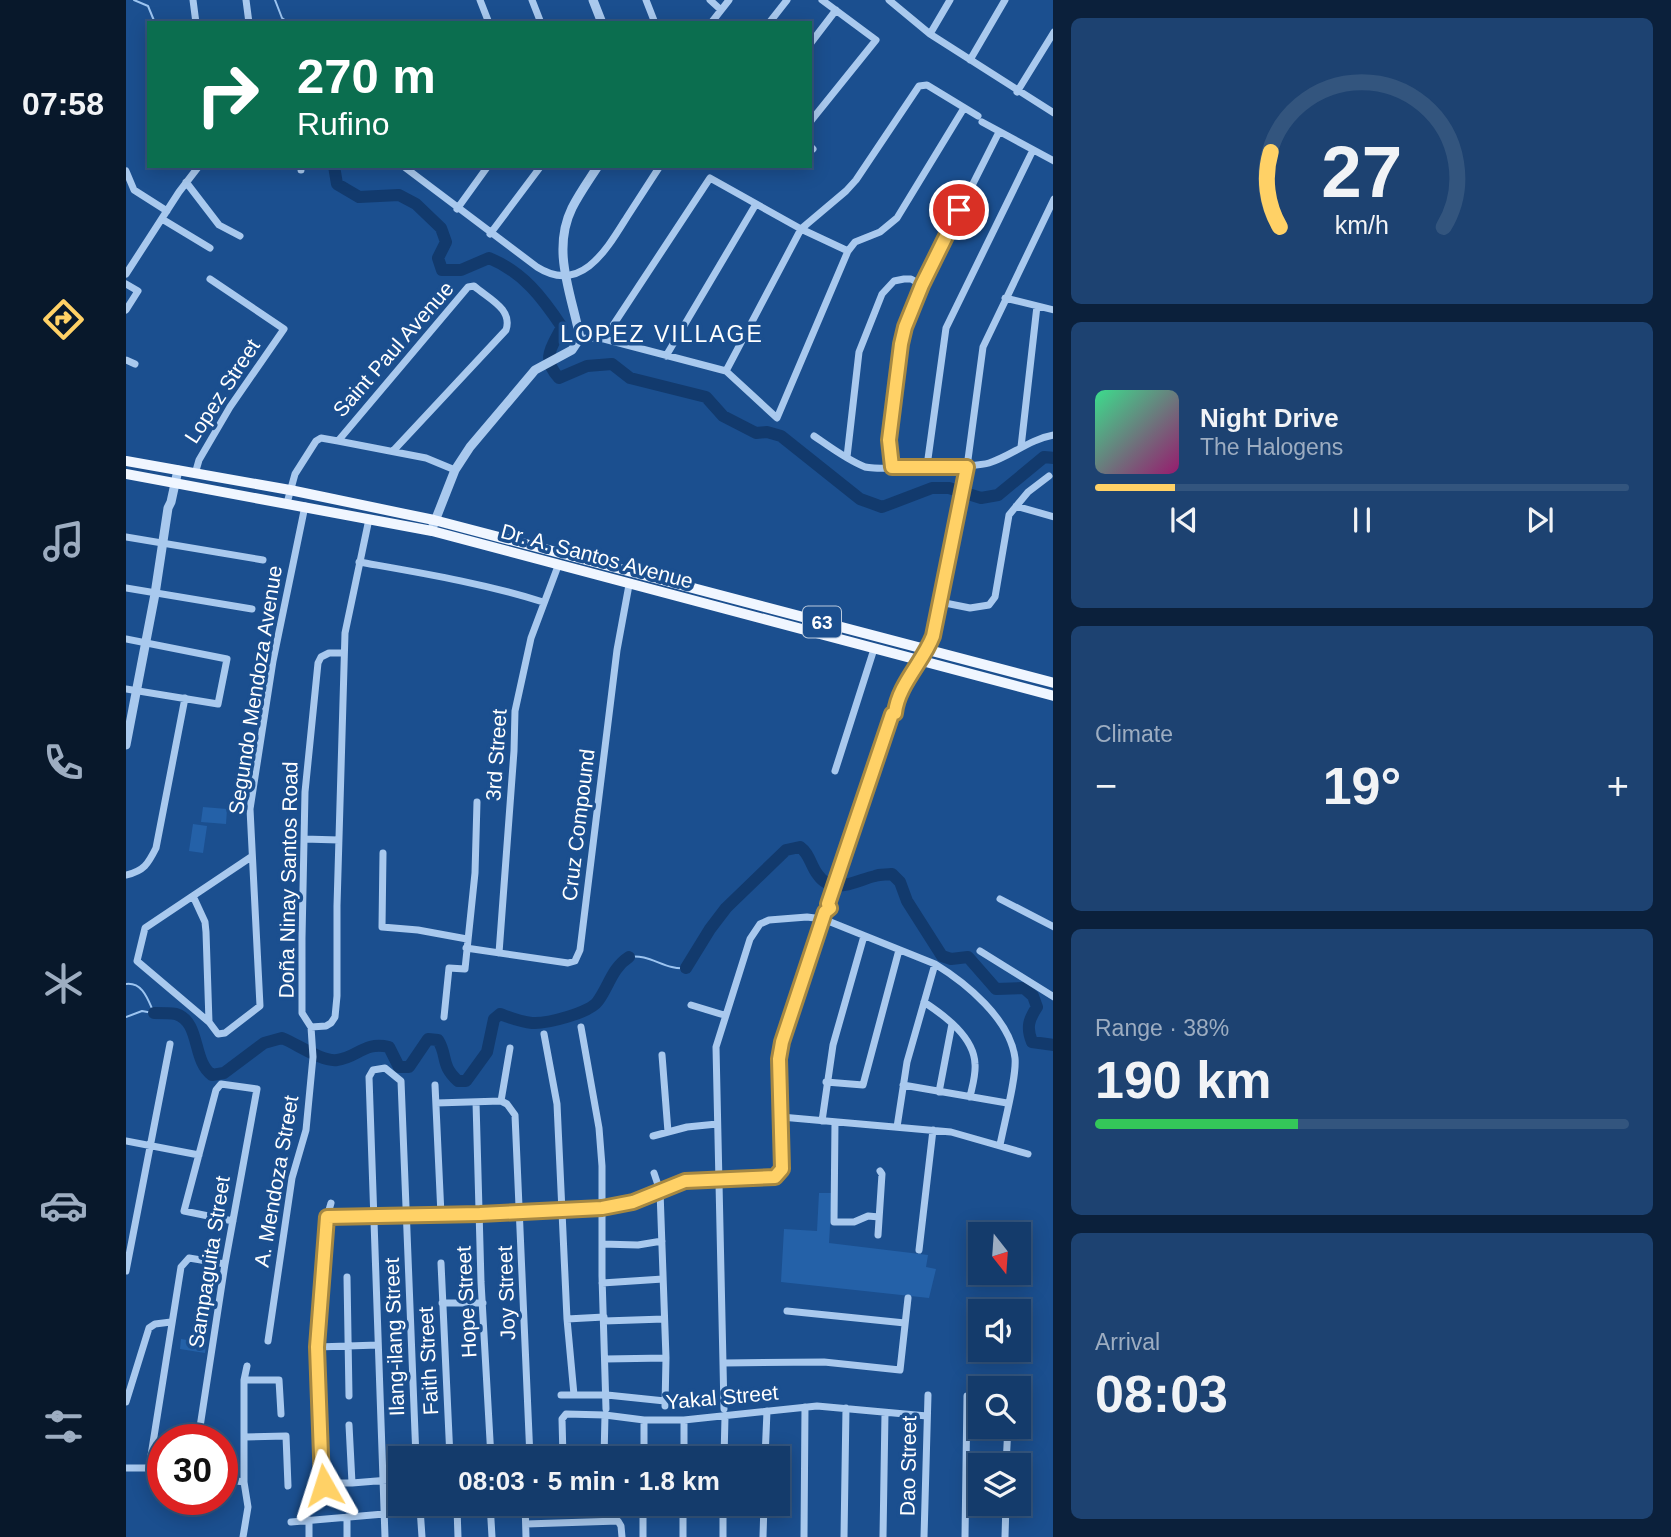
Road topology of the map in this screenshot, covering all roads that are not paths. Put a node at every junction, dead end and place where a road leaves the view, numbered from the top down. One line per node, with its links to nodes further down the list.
1 (193, 0): 16 (street)
2 (246, 0): 17 (street)
3 (480, 0): 18 (street)
4 (533, 0): 19 (street)
5 (593, 0): 20 (street)
6 (646, 0): 21 (street)
7 (710, 0): 14 (street)
8 (729, 0): 14 (street)
9 (788, 0): 23 (street)
10 (822, 0): 15 (street)
11 (889, 0): 25 (street)
12 (950, 0): 25 (street)
13 (1005, 0): 27 (street)
14 (722, 10): 22 (street)
15 (836, 10): 26 (street); 31 (street)
16 (196, 21)
17 (249, 21)
18 (488, 21)
19 (540, 21)
20 (601, 21)
21 (654, 21)
22 (713, 21)
23 (771, 21)
24 (1053, 32): 28 (street)
25 (930, 34): 27 (street)
26 (812, 41)
27 (970, 60): 28 (street)
28 (1017, 92): 30 (street)
29 (964, 108): 32 (street); 48 (street); 52 (street)
30 (1053, 113)
31 (812, 120)
32 (999, 132): 33 (street); 57 (street)
33 (1033, 150): 34 (street); 75 (street)
34 (1053, 161)
35 (197, 168): 42 (street)
36 (408, 168): 45 (street)
37 (487, 168): 45 (street)
38 (540, 168): 49 (street)
39 (597, 168): 54 (street)
40 (659, 168): 54 (street)
41 (126, 172): 46 (street)
42 (186, 182): 46 (street); 50 (street)
43 (1053, 199): 58 (street)
44 (756, 204): 48 (street); 63 (street); 64 (street)
45 (457, 209): 49 (street)
46 (167, 211): 47 (street)
47 (162, 219): 51 (street); 53 (street)
48 (801, 229): 52 (street); 67 (street)
49 (490, 234): 54 (street)
50 (240, 236)
51 (210, 248)
52 (848, 251): 67 (street)
53 (126, 274)
54 (566, 276): 62 (street)
55 (210, 279): 81 (street, Lopez Street)
56 (126, 284): 60 (street)
57 (922, 285): 73 (street); 76 (street)
58 (1005, 298): 59 (street); 77 (street)
59 (1037, 306): 61 (street); 71 (street)
60 (126, 310)
61 (1053, 310)
62 (580, 339): 63 (street); 79 (street)
63 (604, 339): 64 (street)
64 (666, 356): 67 (street)
65 (126, 360): 66 (street)
66 (135, 364)
67 (726, 371)
68 (1053, 435): 71 (street)
69 (814, 436): 73 (street)
70 (338, 441): 72 (street); 72 (street, Saint Paul Avenue); 84 (street, Saint Paul Avenue)
71 (1021, 447): 77 (street)
72 (393, 451): 79 (street)
73 (846, 457): 76 (street)
74 (126, 461): 78 (main road, Dr. A. Santos Avenue / 63)
75 (927, 466): 76 (street); 77 (street)
76 (892, 467)
77 (967, 467): 101 (street)
78 (178, 470): 81 (main road, Dr. A. Santos Avenue / 63); 83 (street)
79 (455, 470): 90 (street)
80 (126, 474): 83 (main road, Dr. A. Santos Avenue / 63)
81 (195, 474): 84 (main road, Dr. A. Santos Avenue / 63)
82 (1049, 476): 87 (street)
83 (175, 482): 85 (main road, Dr. A. Santos Avenue / 63); 92 (street)
84 (290, 490): 85 (street); 90 (main road, Dr. A. Santos Avenue / 63)
85 (287, 503): 86 (main road, Dr. A. Santos Avenue / 63)
86 (305, 506): 89 (main road, Dr. A. Santos Avenue / 63); 120 (street, Segundo Mendoza Avenue)
87 (1016, 506): 88 (street); 101 (street)
88 (1053, 517)
89 (369, 519): 90 (main road, Dr. A. Santos Avenue / 63); 94 (street, Doña Ninay Santos Road)
90 (433, 525): 95 (main road, Dr. A. Santos Avenue / 63); 96 (main road, Dr. A. Santos Avenue / 63)
91 (126, 537): 92 (street)
92 (163, 546): 93 (street); 99 (street)
93 (263, 560)
94 (359, 562): 100 (street); 107 (street, Doña Ninay Santos Road)
95 (558, 566): 97 (main road, Dr. A. Santos Avenue / 63); 100 (street, 3rd Street)
96 (623, 569): 97 (main road); 106 (main road, Dr. A. Santos Avenue / 63)
97 (624, 583): 105 (main road, Dr. A. Santos Avenue / 63); 131 (street, Cruz Compound)
98 (126, 588): 99 (street)
99 (155, 593): 102 (street); 104 (street)
100 (543, 602): 131 (street, 3rd Street)
101 (940, 602): 106 (street)
102 (252, 609)
103 (126, 639): 104 (street)
104 (145, 642): 111 (street); 113 (street)
105 (874, 649): 108 (main road, Dr. A. Santos Avenue / 63); 115 (street)
106 (928, 649): 108 (street); 109 (main road, Dr. A. Santos Avenue / 63)
107 (344, 653): 117 (street, Doña Ninay Santos Road); 118 (street, Doña Ninay Santos Road)
108 (921, 660): 112 (main road, Dr. A. Santos Avenue / 63); 124 (street)
109 (1053, 683)
110 (126, 689): 111 (street)
111 (136, 691): 113 (street); 114 (street)
112 (1053, 696)
113 (185, 698): 121 (street)
114 (126, 745)
115 (835, 771)
116 (477, 802): 127 (street)
117 (304, 839): 118 (street); 140 (street, Doña Ninay Santos Road)
118 (339, 839): 140 (street, Doña Ninay Santos Road)
119 (383, 853): 127 (street)
120 (251, 857): 122 (street); 138 (street, Segundo Mendoza Avenue)
121 (126, 875)
122 (193, 896): 138 (street); 138 (street)
123 (1000, 899): 125 (street)
124 (824, 916): 126 (street); 136 (street); 155 (street)
125 (1053, 926)
126 (864, 936): 129 (street); 146 (street)
127 (467, 939): 128 (street)
128 (466, 948): 131 (street, Cruz Compound); 137 (street)
129 (899, 950): 132 (street); 146 (street)
130 (980, 951): 133 (street)
131 (499, 953)
132 (935, 964): 134 (street); 154 (street)
133 (1053, 997)
134 (924, 1002): 139 (street); 148 (street)
135 (691, 1005): 136 (street)
136 (724, 1015): 158 (street)
137 (444, 1017)
138 (209, 1022)
139 (952, 1024): 149 (street); 150 (street)
140 (311, 1027): 202 (street, A. Mendoza Street)
141 (581, 1027): 173 (street)
142 (544, 1034): 174 (street)
143 (170, 1044): 165 (street)
144 (510, 1048): 151 (street)
145 (662, 1055): 161 (street)
146 (826, 1082): 156 (street)
147 (435, 1084): 153 (street)
148 (903, 1085): 149 (street); 159 (street)
149 (939, 1091): 150 (street)
150 (970, 1097): 154 (street)
151 (501, 1101): 152 (street); 175 (street, Joy Street)
152 (476, 1102): 153 (street); 176 (street, Hope Street)
153 (436, 1103): 178 (street)
154 (1007, 1103): 164 (street)
155 (781, 1117): 156 (street); 170 (street)
156 (822, 1121): 157 (street)
157 (835, 1122): 159 (street); 181 (street)
158 (717, 1124): 161 (street); 170 (street)
159 (897, 1128): 160 (street)
160 (933, 1130): 164 (street); 186 (street)
161 (668, 1132): 162 (street)
162 (653, 1136)
163 (126, 1141): 165 (street)
164 (1000, 1145): 166 (street)
165 (150, 1146): 167 (street); 189 (street)
166 (1028, 1154)
167 (199, 1155): 182 (street); 182 (street, Sampaguita Street)
168 (880, 1171): 181 (street)
169 (654, 1173): 171 (street)
170 (719, 1179): 171 (street); 208 (street)
171 (660, 1191): 173 (street); 184 (street)
172 (331, 1203): 180 (street)
173 (602, 1208): 174 (street); 185 (street)
174 (562, 1209): 175 (street); 199 (street)
175 (520, 1211): 176 (street); 235 (street, Joy Street)
176 (480, 1214): 178 (street); 195 (street, Hope Street)
177 (407, 1215): 178 (street); 179 (street); 179 (street, Ilang-ilang Street); 232 (street, Ilang-ilang Street)
178 (441, 1215)
179 (373, 1216): 180 (street); 204 (street)
180 (327, 1217): 205 (street)
181 (879, 1217): 183 (street)
182 (233, 1221): 188 (street, Sampaguita Street)
183 (878, 1235)
184 (662, 1241): 185 (street); 191 (street)
185 (602, 1244): 192 (street)
186 (919, 1250)
187 (440, 1263): 194 (street, Faith Street)
188 (225, 1264): 200 (street); 229 (street, Sampaguita Street)
189 (126, 1271)
190 (347, 1277): 203 (street)
191 (663, 1279): 192 (street); 198 (street)
192 (602, 1283): 197 (street)
193 (908, 1298): 201 (street)
194 (442, 1303): 195 (street); 233 (street, Faith Street)
195 (483, 1303): 234 (street, Hope Street)
196 (787, 1311): 201 (street)
197 (604, 1319): 198 (street); 199 (street); 207 (street)
198 (664, 1319): 206 (street)
199 (567, 1320): 212 (street)
200 (171, 1322): 217 (street); 228 (street)
201 (905, 1323): 208 (street)
202 (268, 1341)
203 (348, 1345): 204 (street); 205 (street); 215 (street)
204 (378, 1345): 246 (street)
205 (317, 1347): 248 (street)
206 (666, 1357): 207 (street); 213 (street)
207 (606, 1359): 213 (street)
208 (724, 1363): 222 (street)
209 (247, 1366): 210 (street)
210 (244, 1380): 224 (street); 231 (street)
211 (561, 1395): 212 (street)
212 (574, 1395): 213 (street)
213 (607, 1395): 221 (street)
214 (928, 1395): 225 (street, Dao Street)
215 (349, 1396)
216 (967, 1396): 280 (street)
217 (126, 1402)
218 (805, 1407): 219 (street, Yakal Street); 220 (street, Yakal Street); 276 (street)
219 (846, 1408): 223 (street, Yakal Street); 277 (street)
220 (766, 1411): 222 (street, Yakal Street); 241 (street)
221 (606, 1412): 226 (street, Yakal Street); 236 (street, Yakal Street); 237 (street)
222 (724, 1413): 227 (street, Yakal Street); 240 (street)
223 (885, 1413): 225 (street, Yakal Street); 278 (street)
224 (281, 1414)
225 (927, 1416): 279 (street, Dao Street)
226 (644, 1420): 227 (street, Yakal Street); 238 (street)
227 (684, 1420): 239 (street)
228 (156, 1424)
229 (200, 1424)
230 (349, 1424): 248 (street)
231 (245, 1437): 247 (street); 249 (street)
232 (416, 1446)
233 (449, 1446)
234 (490, 1446)
235 (530, 1446)
236 (563, 1446)
237 (605, 1446)
238 (644, 1446)
239 (684, 1446)
240 (724, 1446)
241 (765, 1446)
242 (126, 1468): 243 (street)
243 (147, 1468)
244 (388, 1480): 246 (street)
245 (238, 1481): 247 (street)
246 (383, 1481): 248 (street); 250 (street)
247 (244, 1482): 263 (street)
248 (352, 1483)
249 (288, 1486)
250 (384, 1514): 259 (street); 266 (street); 267 (street)
251 (457, 1516): 268 (street)
252 (491, 1516): 269 (street)
253 (526, 1516): 262 (street)
254 (643, 1516): 272 (street)
255 (683, 1516): 273 (street)
256 (723, 1516): 274 (street)
257 (764, 1516): 275 (street)
258 (1006, 1516): 281 (street)
259 (346, 1517): 260 (street); 265 (street)
260 (309, 1520): 261 (street); 264 (street)
261 (292, 1522)
262 (526, 1524): 270 (street); 271 (street)
263 (243, 1537)
264 (309, 1537)
265 (346, 1537)
266 (386, 1537)
267 (422, 1537)
268 (458, 1537)
269 (492, 1537)
270 (526, 1537)
271 (621, 1537)
272 (643, 1537)
273 (683, 1537)
274 (723, 1537)
275 (764, 1537)
276 (804, 1537)
277 (844, 1537)
278 (883, 1537)
279 (924, 1537)
280 (965, 1537)
281 (1005, 1537)

